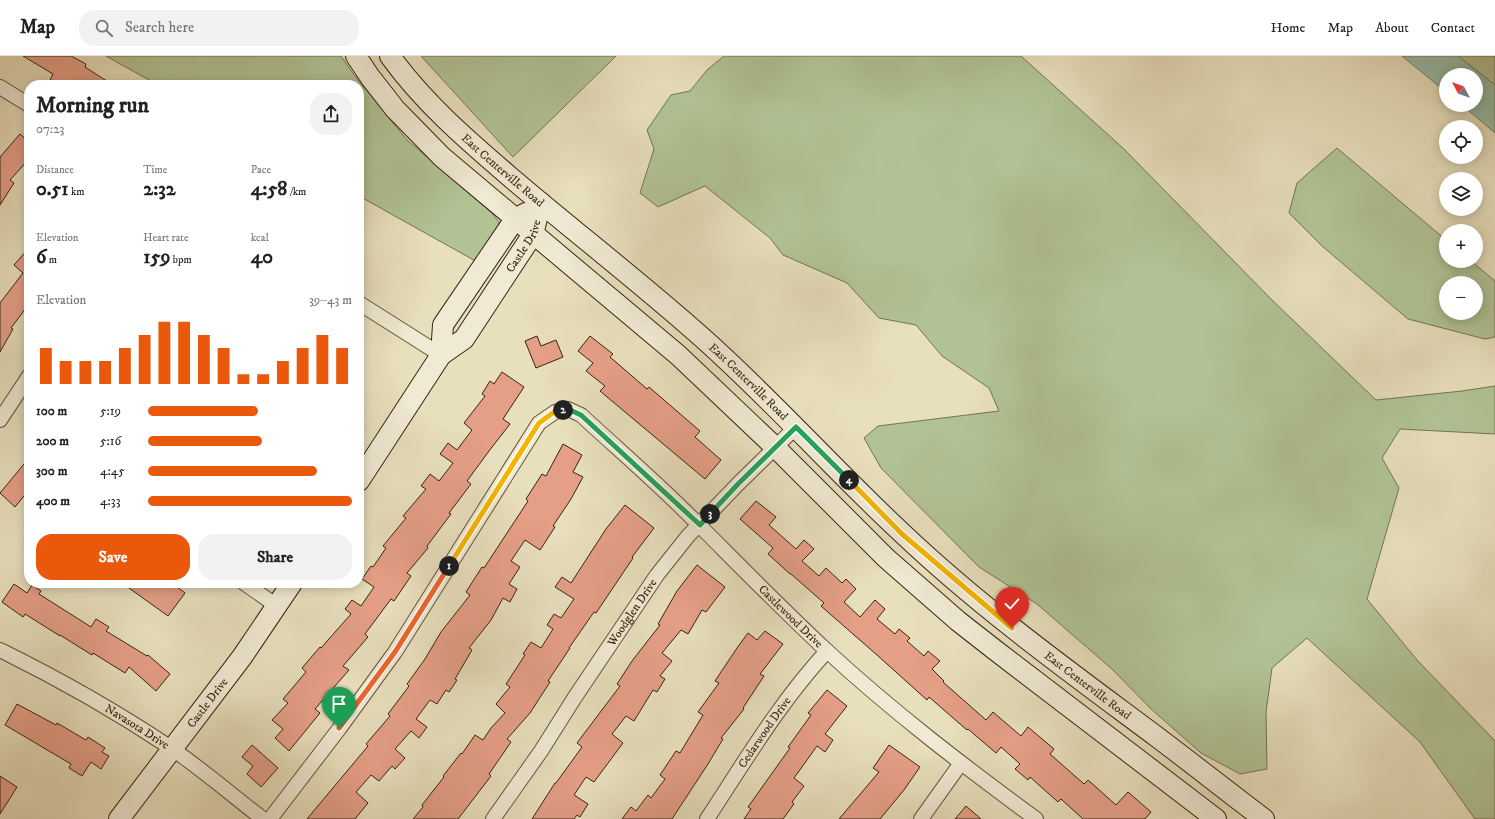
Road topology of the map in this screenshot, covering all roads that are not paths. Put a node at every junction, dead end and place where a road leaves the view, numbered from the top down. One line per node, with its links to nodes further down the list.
1 (356, 56): 6 (main road)
2 (390, 56): 5 (main road, East Centerville Road)
3 (0, 88): 4 (street)
4 (24, 102)
5 (541, 203): 6 (main road, Castle Drive); 7 (main road, Castle Drive); 12 (main road, East Centerville Road)
6 (515, 219): 7 (main road); 9 (main road, Castle Drive)
7 (532, 234): 9 (main road, Castle Drive); 13 (main road)
8 (364, 306): 9 (street)
9 (441, 355): 14 (main road, Castle Drive)
10 (24, 384): 11 (street)
11 (0, 420)
12 (796, 427): 13 (street, Woodglen Drive); 31 (main road, East Centerville Road)
13 (775, 447): 15 (street, Woodglen Drive); 30 (main road)
14 (364, 473)
15 (700, 525): 20 (street, Castlewood Drive); 25 (street, Castlewood Drive); 26 (street, Woodglen Drive)
16 (251, 588): 18 (street)
17 (289, 588): 18 (main road, Castle Drive)
18 (277, 606): 21 (main road, Castle Drive)
19 (0, 650): 21 (street, Navasota Drive)
20 (826, 651): 22 (street, Castlewood Drive); 27 (street, Cedarwood Drive)
21 (172, 749): 23 (main road, Castle Drive); 24 (street, Navasota Drive)
22 (961, 763): 28 (street); 29 (street, Castlewood Drive)
23 (119, 819)
24 (263, 819)
25 (270, 819)
26 (493, 819)
27 (708, 819)
28 (921, 819)
29 (1036, 819)
30 (1216, 819)
31 (1264, 819)

